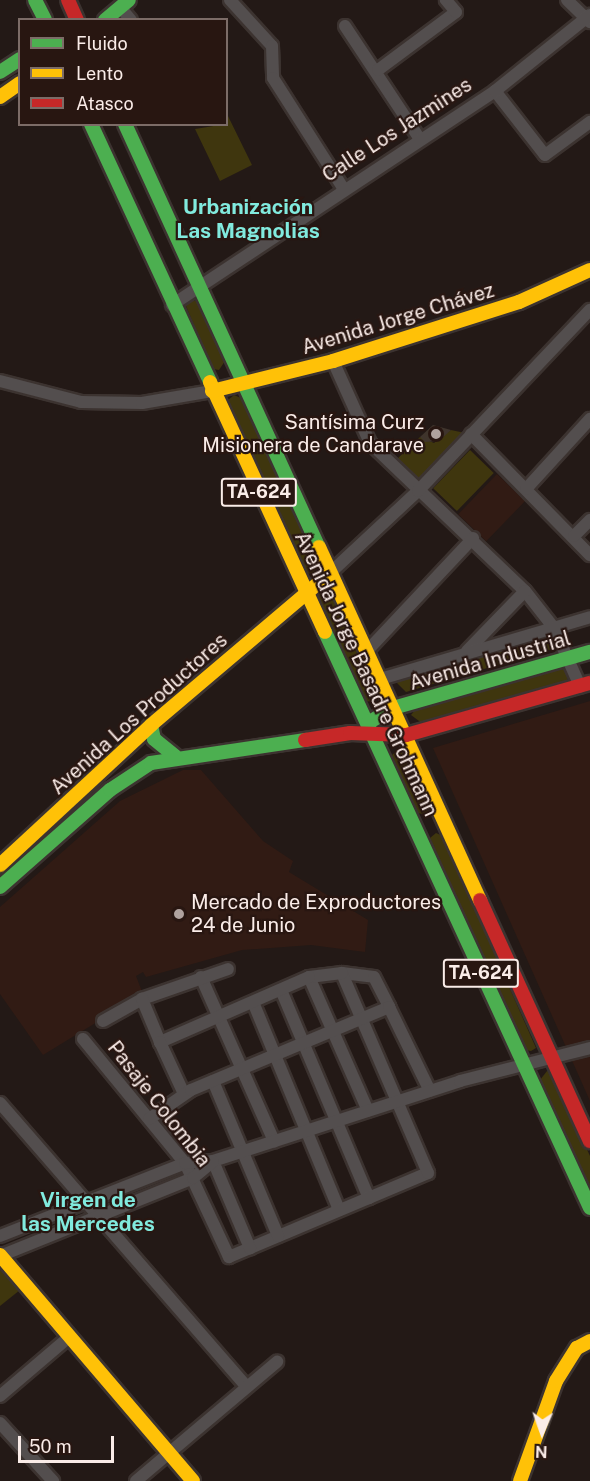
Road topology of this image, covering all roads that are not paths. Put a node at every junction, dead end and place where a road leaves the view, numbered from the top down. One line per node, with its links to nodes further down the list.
1 (35, 0): 7 (main road)
2 (68, 0): 8 (main road)
3 (230, 0): 22 (street)
4 (446, 0): 13 (street)
5 (567, 0): 10 (street)
6 (125, 4): 9 (main road)
7 (44, 18)
8 (76, 18)
9 (108, 18)
10 (589, 18): 16 (street, Calle Los Jazmines)
11 (345, 26): 13 (street)
12 (18, 60): 14 (main road)
13 (378, 70): 21 (street)
14 (0, 72)
15 (18, 84): 17 (main road)
16 (495, 91): 18 (street); 21 (street, Calle Los Jazmines)
17 (0, 97)
18 (590, 122)
19 (92, 126): 25 (main road, Avenida Jorge Basadre Grohmann / TA-624)
20 (126, 126): 24 (main road, Avenida Jorge Basadre Grohmann / TA-624)
21 (419, 138): 22 (street, Calle Los Jazmines)
22 (343, 188): 24 (street, Calle Los Jazmines)
23 (589, 271): 27 (main road, Avenida Jorge Chávez)
24 (197, 285): 25 (street, Calle Los Jazmines); 29 (main road, Avenida Jorge Basadre Grohmann / TA-624)
25 (172, 305): 30 (main road, Avenida Jorge Basadre Grohmann / TA-624)
26 (590, 310): 32 (street)
27 (333, 361): 29 (main road, Avenida Jorge Chávez); 34 (street)
28 (0, 381): 30 (street)
29 (241, 385): 30 (main road, Avenida Jorge Chávez); 39 (main road, Avenida Jorge Basadre Grohmann / TA-624)
30 (212, 391): 41 (main road, Avenida Jorge Basadre Grohmann / TA-624)
31 (590, 419): 33 (street)
32 (471, 434): 33 (street); 34 (street)
33 (526, 489): 36 (street)
34 (418, 491): 37 (street); 39 (street)
35 (590, 520): 36 (street)
36 (574, 536): 38 (street)
37 (472, 538): 40 (street); 44 (street)
38 (590, 555)
39 (330, 573): 41 (main road, Avenida Los Productores); 44 (main road, Avenida Jorge Basadre Grohmann / TA-624)
40 (525, 591): 43 (street); 45 (street)
41 (307, 594): 51 (main road, Avenida Jorge Basadre Grohmann / TA-624); 52 (main road, Avenida Los Productores)
42 (590, 617): 43 (street)
43 (554, 628): 45 (street); 47 (street)
44 (367, 651): 48 (main road, Avenida Jorge Basadre Grohmann / TA-624)
45 (467, 651): 48 (street)
46 (590, 652): 47 (main road, Avenida Industrial)
47 (570, 658): 49 (street); 50 (main road, Avenida Industrial)
48 (380, 679): 50 (main road, Avenida Jorge Basadre Grohmann / TA-624)
49 (585, 684): 53 (main road)
50 (393, 708): 51 (main road, Avenida Industrial); 53 (main road, Avenida Jorge Basadre Grohmann / TA-624)
51 (368, 723): 54 (main road, Avenida Jorge Basadre Grohmann / TA-624)
52 (151, 725): 55 (main road); 58 (main road, Avenida Los Productores)
53 (406, 735): 54 (main road); 56 (main road, Avenida Jorge Basadre Grohmann / TA-624)
54 (374, 737): 55 (main road, Avenida Los Productores); 57 (main road, Avenida Jorge Basadre Grohmann / TA-624)
55 (175, 756): 59 (main road, Avenida Los Productores)
56 (442, 821): 57 (main road); 77 (main road, Avenida Jorge Basadre Grohmann / TA-624)
57 (418, 831): 78 (main road, Avenida Jorge Basadre Grohmann / TA-624)
58 (0, 865)
59 (0, 887)
60 (228, 969): 62 (street, Pasaje Colombia)
61 (342, 973): 63 (street); 67 (street); 69 (street)
62 (201, 977): 65 (street, Pasaje Colombia); 68 (street)
63 (309, 977): 64 (street); 71 (street)
64 (281, 990): 66 (street); 74 (street)
65 (142, 999): 70 (street, Pasaje Colombia); 73 (street)
66 (253, 1002): 68 (street); 76 (street)
67 (389, 1007): 69 (street); 81 (street)
68 (221, 1016): 73 (street); 79 (street)
69 (364, 1017): 71 (street); 84 (street)
70 (103, 1022)
71 (334, 1030): 74 (street); 85 (street)
72 (83, 1039): 86 (street, Pasaje Colombia)
73 (160, 1042): 82 (street)
74 (304, 1043): 76 (street); 87 (street)
75 (590, 1048): 77 (street)
76 (274, 1055): 79 (street); 88 (street)
77 (551, 1059): 78 (street); 89 (main road, Avenida Jorge Basadre Grohmann / TA-624)
78 (523, 1067): 81 (street); 97 (main road, Avenida Jorge Basadre Grohmann / TA-624)
79 (243, 1068): 80 (street); 90 (street)
80 (213, 1081): 82 (street); 91 (street)
81 (430, 1091): 84 (street)
82 (184, 1094): 86 (street)
83 (0, 1102): 96 (street)
84 (399, 1102): 85 (street); 95 (street)
85 (368, 1112): 87 (street)
86 (149, 1119): 93 (street, Pasaje Colombia)
87 (337, 1121): 88 (street); 95 (street)
88 (304, 1132): 90 (street); 98 (street)
89 (590, 1141)
90 (274, 1142): 91 (street)
91 (243, 1151): 92 (street); 101 (street)
92 (213, 1161): 93 (street); 94 (street); 102 (street)
93 (185, 1163): 94 (street, Pasaje Colombia); 96 (street)
94 (193, 1178): 99 (street); 102 (street, Pasaje Colombia)
95 (369, 1198): 98 (street)
96 (88, 1201): 99 (street); 100 (street)
97 (590, 1208)
98 (339, 1210): 101 (street)
99 (101, 1215): 103 (street); 107 (street)
100 (0, 1236)
101 (278, 1236): 102 (street)
102 (250, 1248)
103 (0, 1255): 104 (main road)
104 (68, 1338): 108 (street); 110 (main road)
105 (590, 1341): 111 (main road)
106 (277, 1362): 107 (street)
107 (247, 1387): 110 (street)
108 (0, 1396)
109 (0, 1423): 112 (street)
110 (170, 1453): 113 (street); 114 (main road)
111 (522, 1475)
112 (53, 1481)
113 (136, 1481)
114 (193, 1481)

